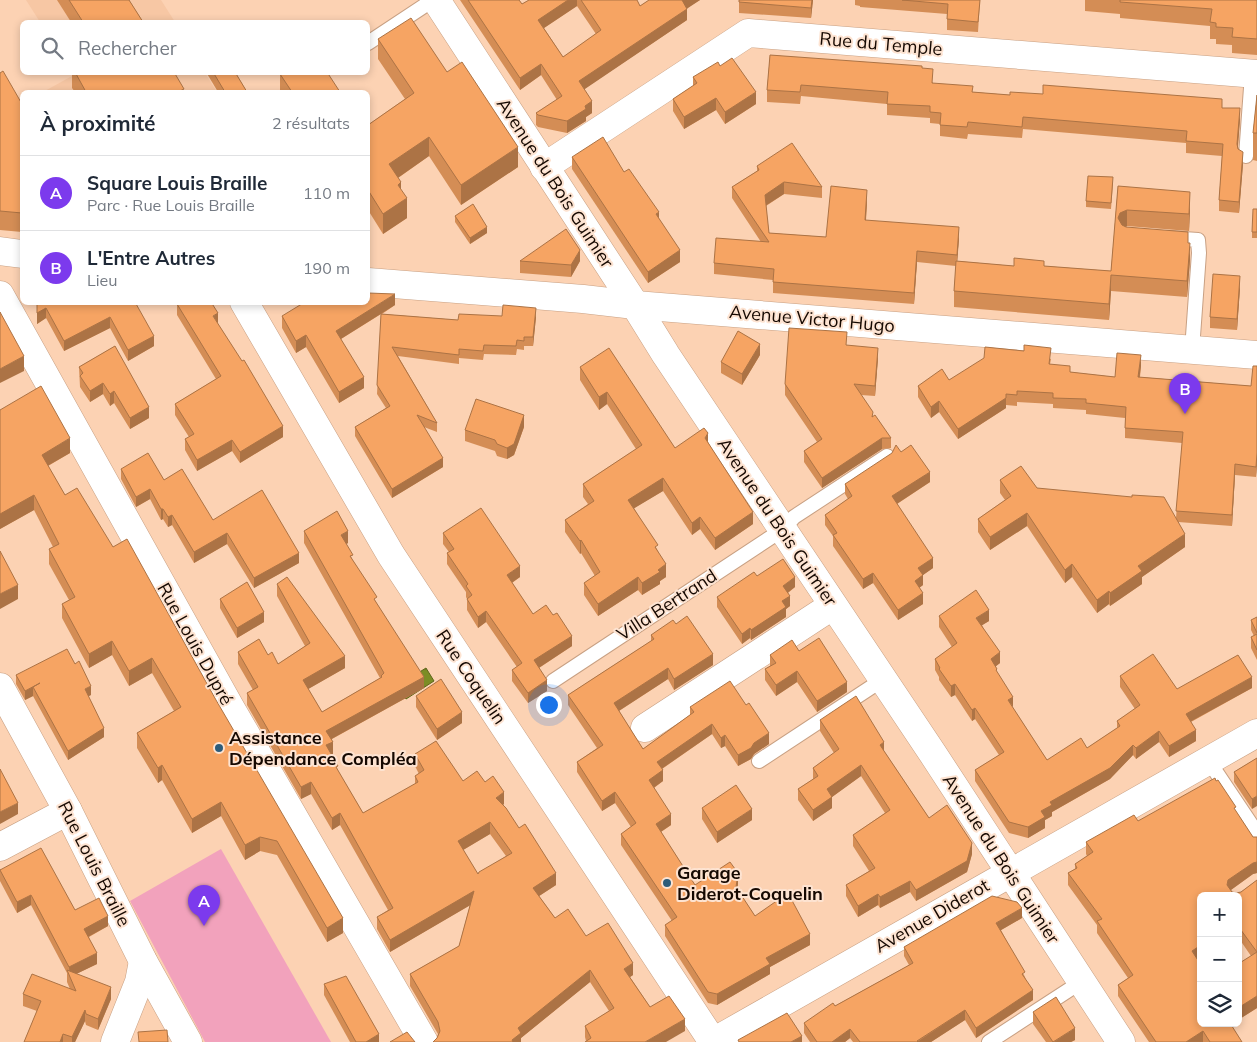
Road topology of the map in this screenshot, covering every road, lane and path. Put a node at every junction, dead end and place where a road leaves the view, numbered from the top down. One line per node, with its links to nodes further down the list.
1 (435, 0): 2 (lane); 5 (street, Avenue du Bois Guimier)
2 (370, 42)
3 (1255, 74): 4 (lane); 5 (street, Rue du Temple)
4 (1246, 156)
5 (544, 167): 12 (street, Avenue du Bois Guimier)
6 (1154, 237): 13 (lane)
7 (0, 251): 8 (street)
8 (20, 254)
9 (370, 282): 12 (street, Avenue Victor Hugo)
10 (0, 295): 33 (street, Rue Louis Dupré)
11 (246, 305): 34 (street, Rue Coquelin)
12 (636, 305): 13 (street, Avenue Victor Hugo); 16 (street, Avenue du Bois Guimier)
13 (1192, 350): 14 (street, Avenue Victor Hugo)
14 (1257, 355)
15 (887, 456): 16 (lane, Villa Bertrand)
16 (782, 530): 17 (street, Avenue du Bois Guimier); 18 (lane, Villa Bertrand)
17 (832, 606): 19 (street, Avenue du Bois Guimier); 21 (street)
18 (553, 680)
19 (882, 680): 24 (lane); 28 (street, Avenue du Bois Guimier)
20 (0, 687): 25 (street, Rue Louis Braille)
21 (645, 728)
22 (1257, 733): 23 (street, Avenue Diderot)
23 (1208, 760): 26 (lane); 28 (street, Avenue Diderot)
24 (759, 761)
25 (68, 811): 27 (street); 29 (street, Rue Louis Braille)
26 (1257, 833)
27 (0, 847)
28 (1010, 872): 30 (street, Avenue du Bois Guimier); 34 (street, Avenue Diderot)
29 (144, 961): 31 (street); 32 (street, Rue Louis Braille)
30 (1081, 982): 35 (lane); 36 (street, Avenue du Bois Guimier)
31 (114, 1042)
32 (188, 1042)
33 (424, 1042)
34 (713, 1042)
35 (989, 1042)
36 (1121, 1042)

